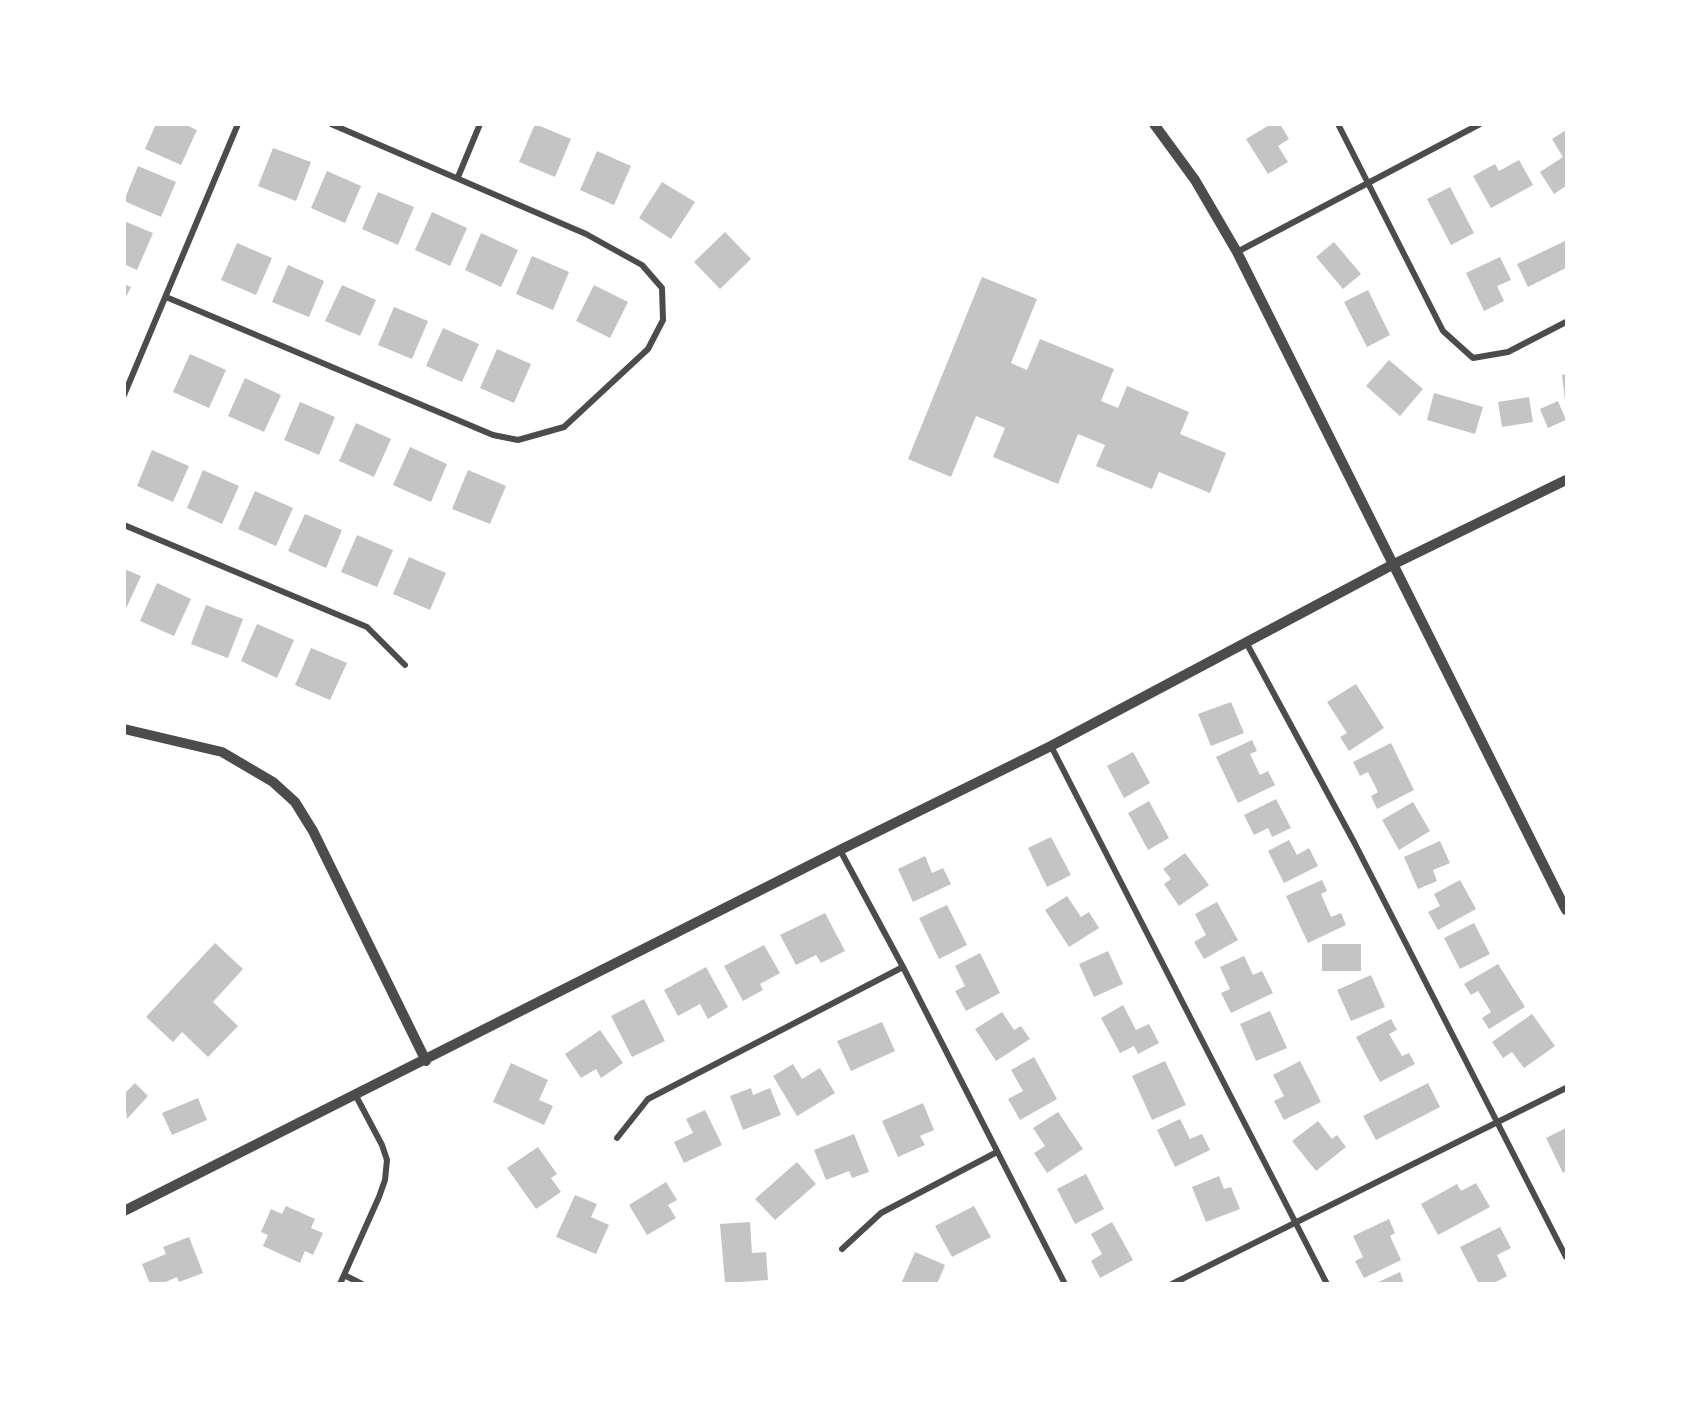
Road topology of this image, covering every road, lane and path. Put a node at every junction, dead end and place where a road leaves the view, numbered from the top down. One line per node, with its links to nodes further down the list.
1 (238, 124): 10 (street)
2 (331, 124): 7 (street)
3 (480, 124): 7 (street)
4 (1154, 124): 9 (street)
5 (1338, 124): 8 (street)
6 (1480, 124): 8 (street)
7 (458, 177): 10 (street)
8 (1368, 182): 9 (street); 11 (street)
9 (1237, 252): 15 (street)
10 (166, 297): 12 (street)
11 (1566, 322)
12 (124, 395)
13 (1566, 480): 15 (street)
14 (124, 525): 17 (street)
15 (1392, 565): 16 (street); 21 (street)
16 (1247, 644): 19 (street); 26 (street)
17 (405, 665)
18 (124, 729): 23 (street)
19 (1051, 746): 20 (street); 30 (street)
20 (840, 850): 22 (street); 23 (street)
21 (1566, 910)
22 (903, 967): 27 (street); 28 (street)
23 (426, 1061): 25 (street)
24 (1566, 1088): 26 (street)
25 (356, 1096): 29 (street); 33 (street)
26 (1500, 1122): 30 (street); 32 (street)
27 (617, 1138)
28 (997, 1152): 31 (street); 36 (street)
29 (124, 1211)
30 (1295, 1221): 37 (street); 38 (street)
31 (842, 1249)
32 (1566, 1257)
33 (344, 1275): 34 (street); 35 (street)
34 (340, 1284)
35 (362, 1284)
36 (1065, 1284)
37 (1172, 1284)
38 (1327, 1284)

